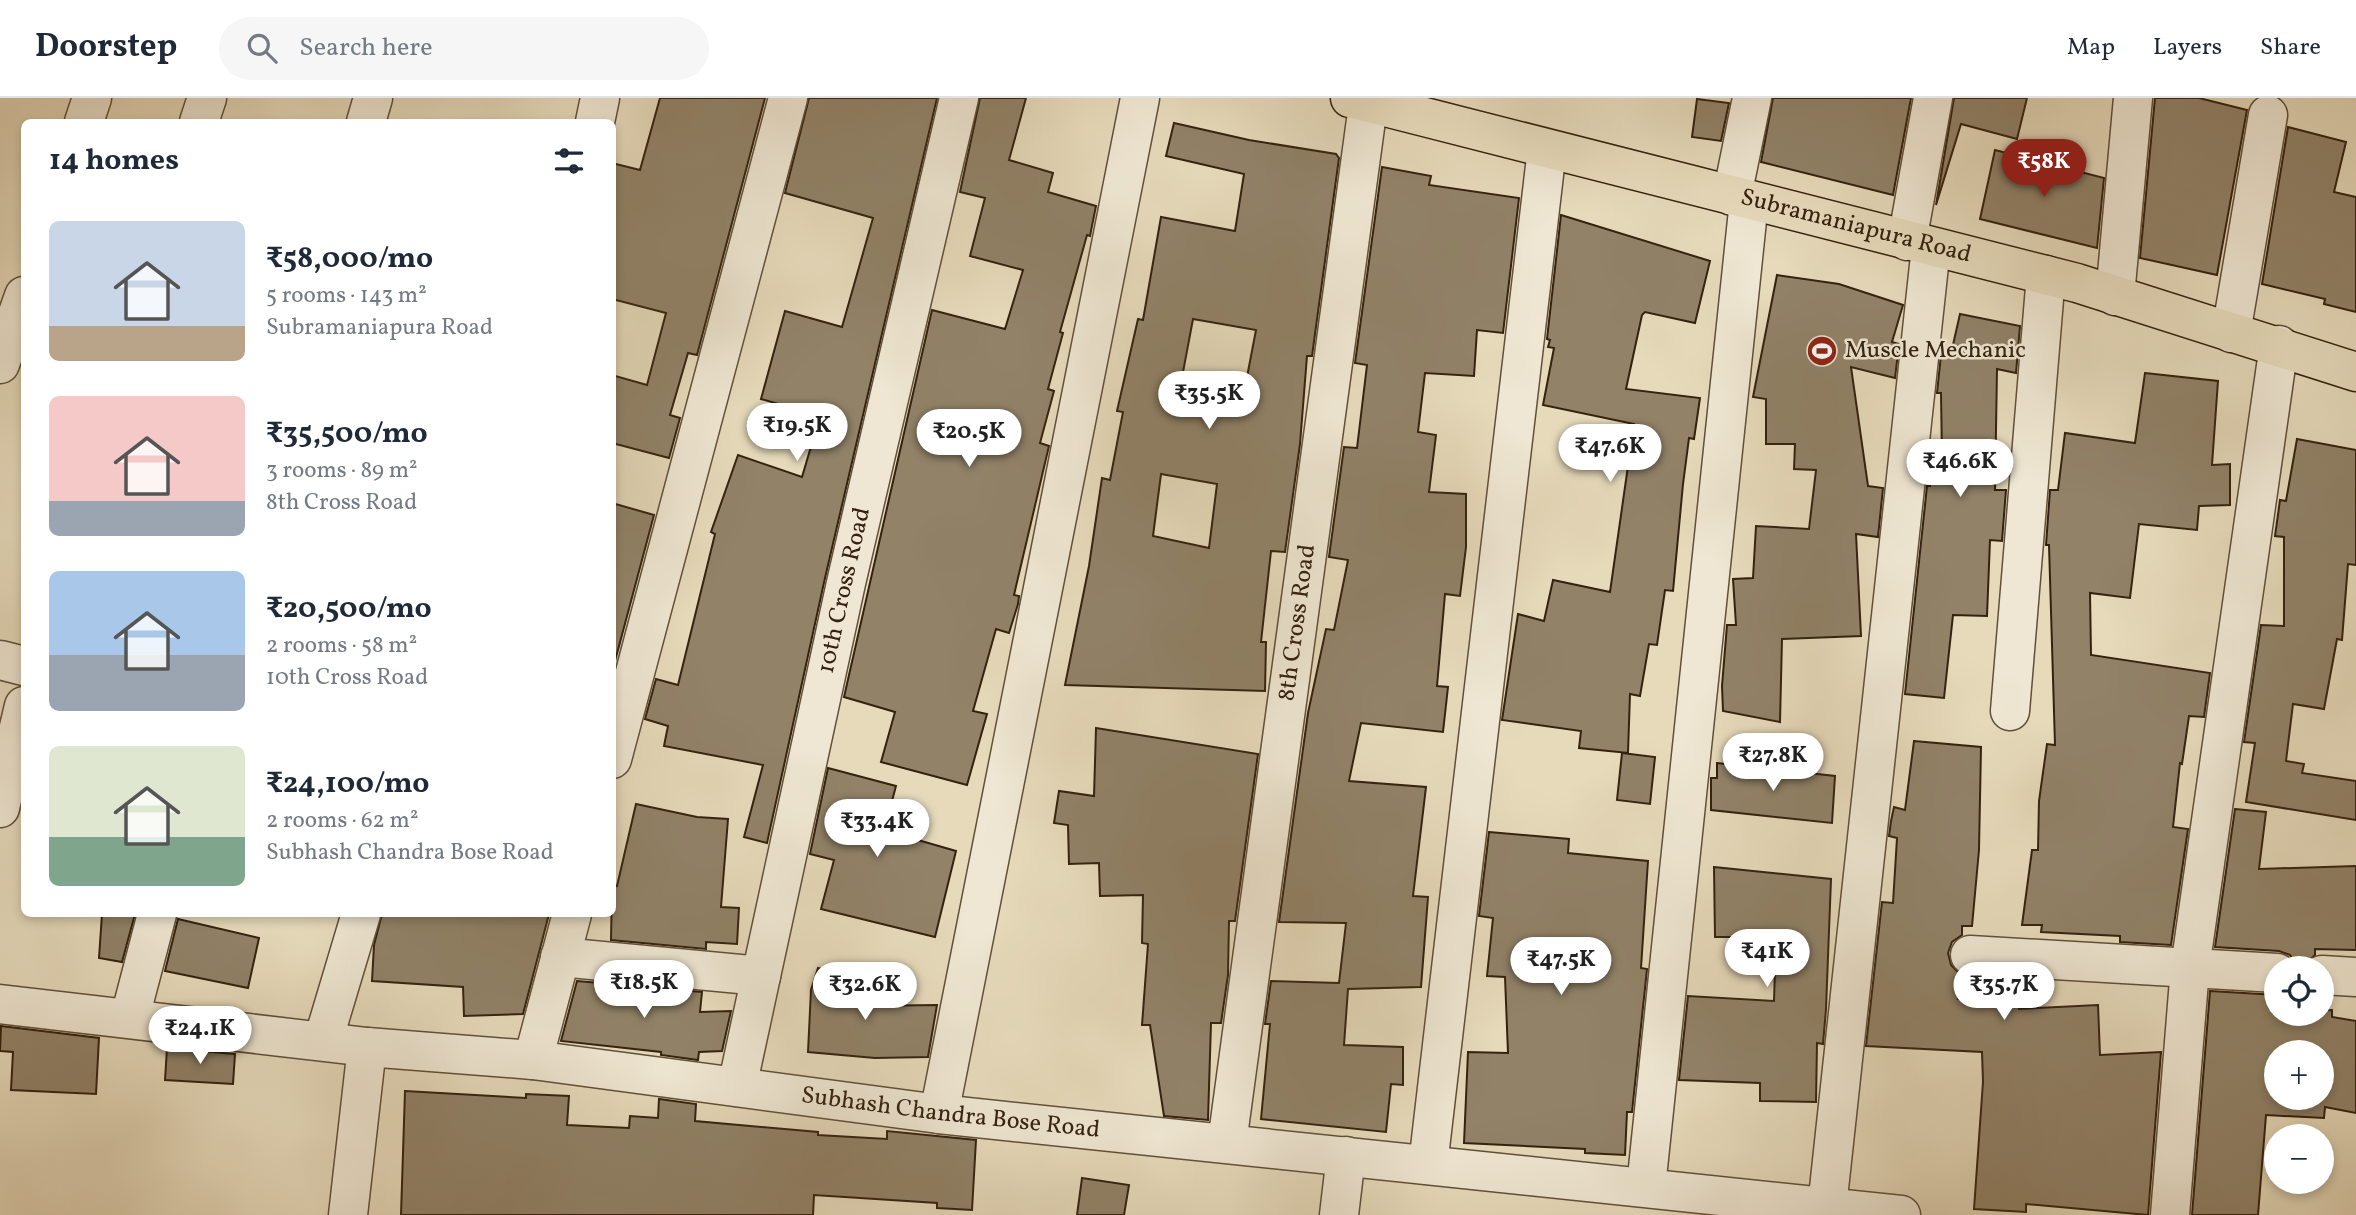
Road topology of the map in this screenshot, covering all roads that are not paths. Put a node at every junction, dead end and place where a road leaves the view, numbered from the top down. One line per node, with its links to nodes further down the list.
1 (92, 98): 13 (street)
2 (207, 98): 14 (street)
3 (373, 98): 15 (street)
4 (600, 98): 16 (street)
5 (788, 98): 31 (street)
6 (959, 98): 40 (street, 10th Cross Road)
7 (1140, 98): 49 (street)
8 (1752, 98): 18 (street)
9 (1933, 98): 19 (street)
10 (2133, 98): 21 (street)
11 (1362, 100): 17 (main road, Subramaniapura Road); 50 (street, 8th Cross Road)
12 (2267, 116): 23 (street)
13 (85, 119)
14 (200, 119)
15 (367, 119)
16 (596, 119)
17 (1547, 149): 18 (main road, Subramaniapura Road); 52 (street)
18 (1741, 198): 19 (main road, Subramaniapura Road); 53 (street)
19 (1919, 244): 20 (main road, Subramaniapura Road); 54 (street)
20 (2046, 275): 21 (main road, Subramaniapura Road); 29 (street)
21 (2115, 296): 23 (main road, Subramaniapura Road)
22 (21, 304): 25 (street)
23 (2231, 333): 24 (main road, Subramaniapura Road)
24 (2279, 345): 26 (main road, Subramaniapura Road); 38 (street)
25 (0, 364)
26 (2356, 372)
27 (0, 660): 28 (street)
28 (21, 665)
29 (2010, 712)
30 (21, 719): 32 (street)
31 (616, 744)
32 (0, 808)
33 (156, 917): 44 (street)
34 (359, 917): 45 (street)
35 (571, 917): 37 (street)
36 (1970, 955): 38 (street)
37 (560, 957): 40 (street); 47 (street)
38 (2190, 968): 39 (street); 58 (street)
39 (2264, 972)
40 (761, 976): 48 (street, 10th Cross Road)
41 (2334, 976): 42 (street)
42 (2356, 977)
43 (0, 1004): 44 (street, Subhash Chandra Bose Road)
44 (130, 1017): 45 (street, Subhash Chandra Bose Road)
45 (323, 1041): 46 (street, Subhash Chandra Bose Road)
46 (367, 1047): 47 (street, Subhash Chandra Bose Road); 55 (street)
47 (533, 1060): 48 (street, Subhash Chandra Bose Road)
48 (737, 1087): 49 (street, Subhash Chandra Bose Road)
49 (939, 1114): 50 (street, Subhash Chandra Bose Road)
50 (1227, 1143): 51 (street, Subhash Chandra Bose Road)
51 (1346, 1156): 52 (street, Subhash Chandra Bose Road); 56 (street)
52 (1428, 1165): 53 (street, Subhash Chandra Bose Road)
53 (1646, 1187): 54 (street, Subhash Chandra Bose Road)
54 (1826, 1207): 57 (street, Subhash Chandra Bose Road)
55 (348, 1215)
56 (1339, 1215)
57 (1901, 1215)
58 (2170, 1215)

